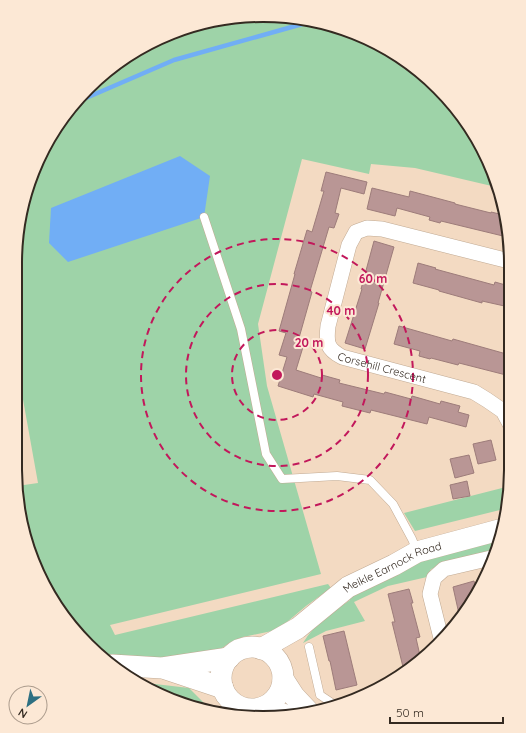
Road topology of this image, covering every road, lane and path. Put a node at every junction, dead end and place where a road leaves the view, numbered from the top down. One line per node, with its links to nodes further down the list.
1 (204, 218): 5 (lane)
2 (504, 261): 3 (street, Corsehill Crescent)
3 (504, 414)
4 (496, 531): 5 (street, Meikle Earnock Road)
5 (417, 552): 7 (street, Meikle Earnock Road)
6 (487, 559): 8 (street)
7 (298, 628): 10 (street, Meikle Earnock Road); 14 (street, Meikle Earnock Road)
8 (440, 633)
9 (309, 647): 16 (lane)
10 (261, 649): 11 (street); 14 (street)
11 (229, 658): 13 (street); 15 (street)
12 (123, 666): 13 (street)
13 (162, 668): 15 (street)
14 (282, 674): 17 (street); 18 (street)
15 (223, 688): 17 (street)
16 (329, 702)
17 (265, 707): 19 (street)
18 (304, 707)
19 (274, 710)

